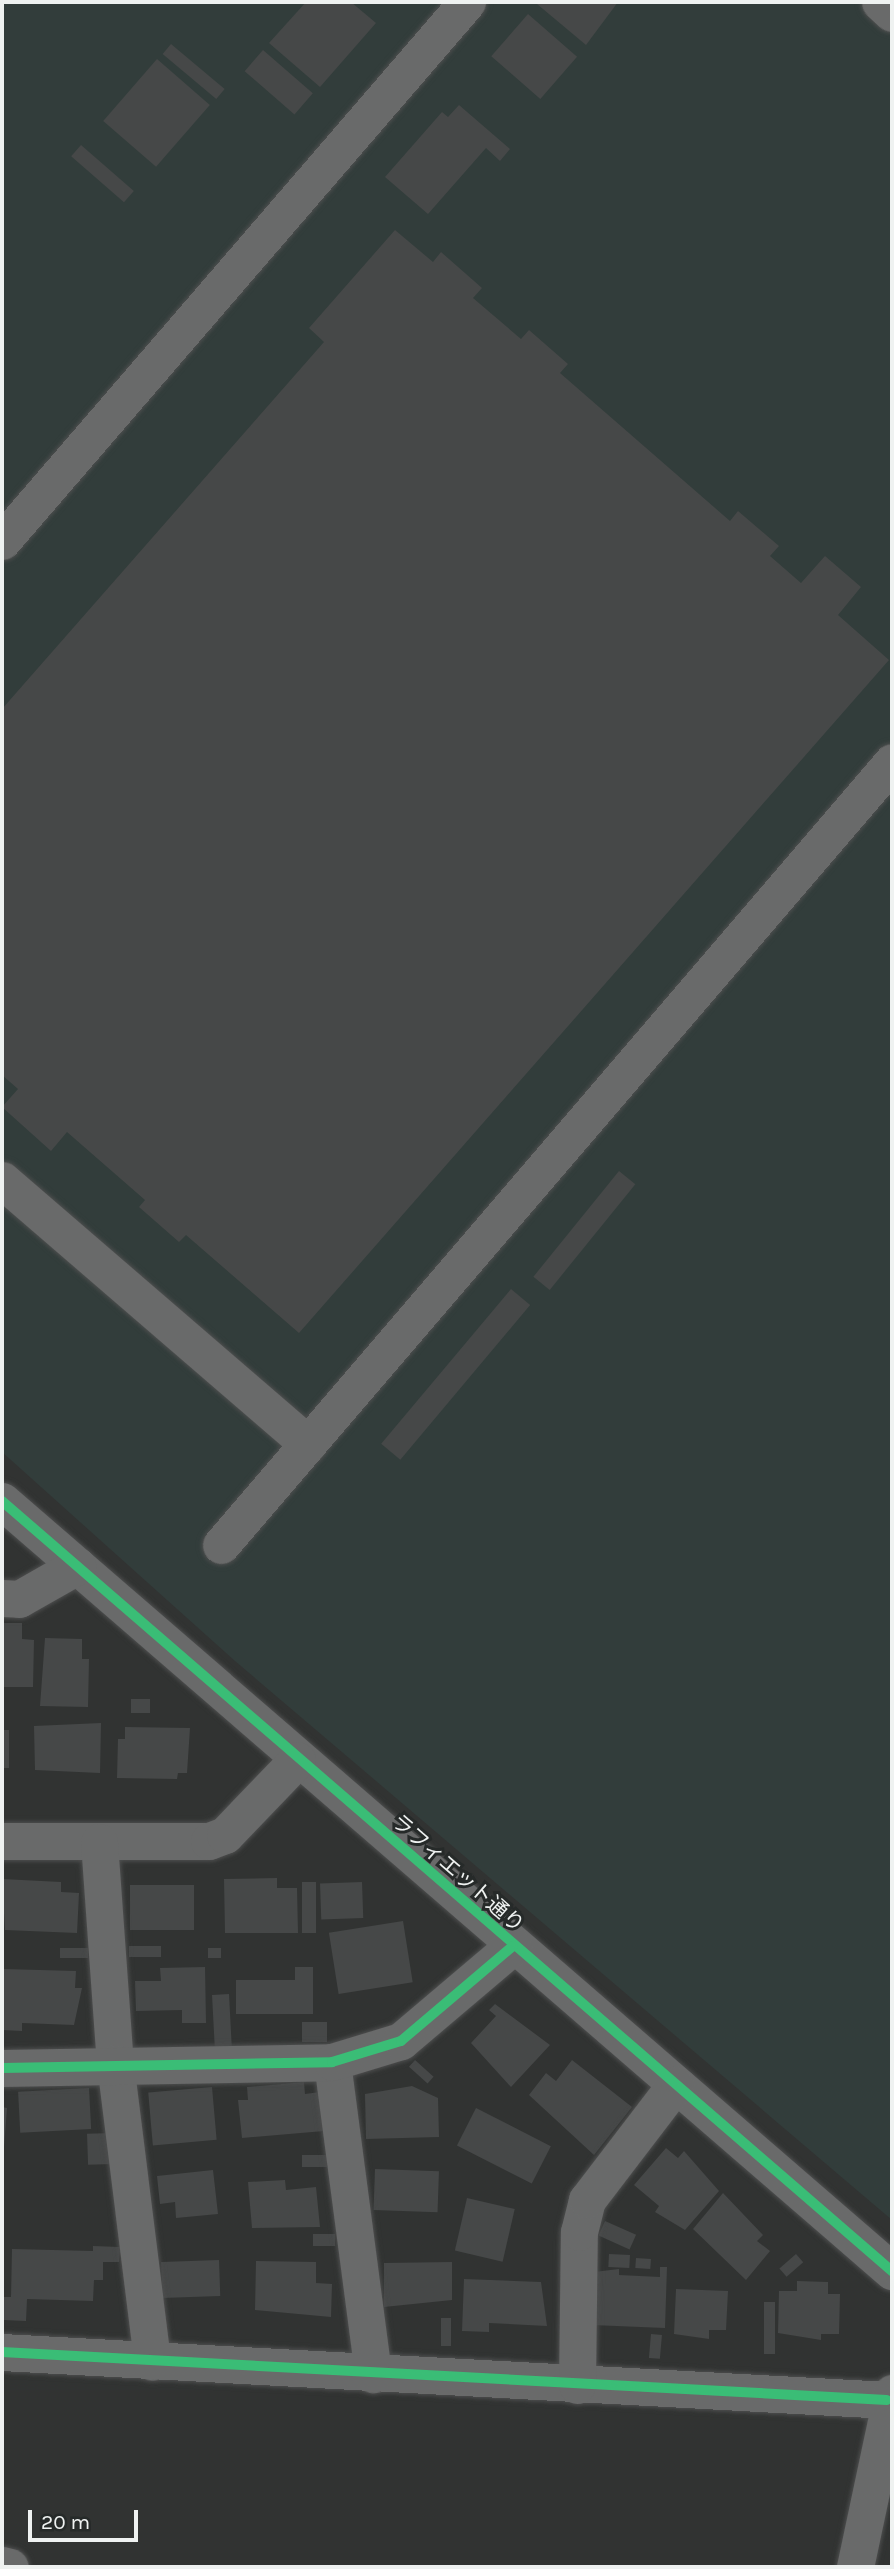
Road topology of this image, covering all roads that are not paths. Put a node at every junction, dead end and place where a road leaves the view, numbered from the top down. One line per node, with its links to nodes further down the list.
1 (467, 2): 4 (street)
2 (880, 2): 3 (street)
3 (892, 13)
4 (2, 541)
5 (892, 762): 7 (street)
6 (2, 1180): 7 (street)
7 (308, 1444): 9 (street)
8 (2, 1501): 10 (street, ラフィエット通り)
9 (220, 1545)
10 (77, 1566): 11 (street); 12 (street, ラフィエット通り)
11 (2, 1598)
12 (297, 1760): 14 (street); 15 (street, ラフィエット通り)
13 (2, 1841): 14 (street)
14 (99, 1842): 17 (street)
15 (513, 1946): 16 (street); 19 (street, ラフィエット通り)
16 (332, 2062): 17 (street); 23 (street)
17 (115, 2063): 18 (street); 22 (street)
18 (2, 2068)
19 (675, 2085): 20 (street, ラフィエット通り); 24 (street)
20 (892, 2271)
21 (2, 2352): 22 (street)
22 (152, 2362): 23 (street)
23 (373, 2374): 24 (street)
24 (577, 2385): 25 (street)
25 (890, 2396): 28 (street)
26 (2, 2566): 27 (street)
27 (10, 2567)
28 (855, 2567)

